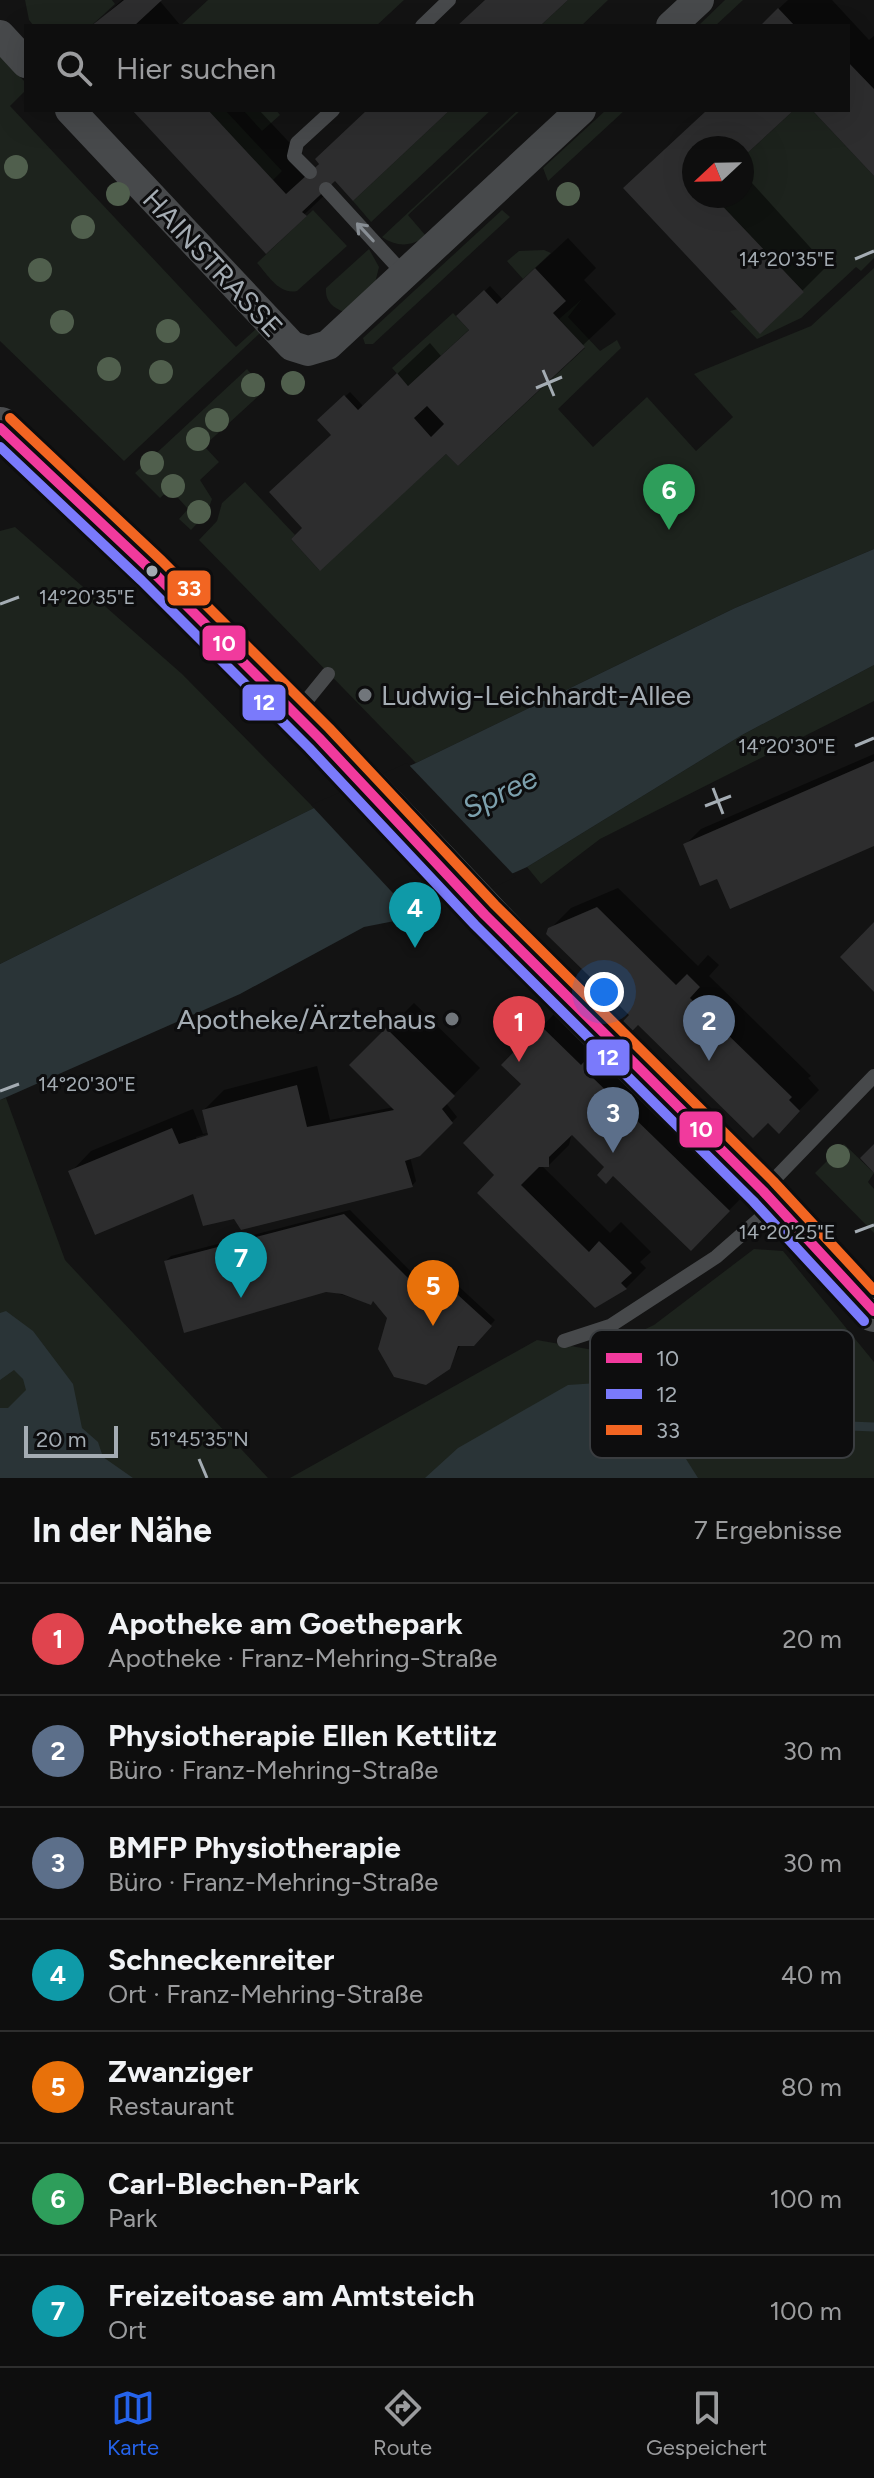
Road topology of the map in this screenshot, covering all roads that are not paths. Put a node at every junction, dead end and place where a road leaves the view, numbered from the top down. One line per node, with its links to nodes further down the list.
1 (449, 0): 3 (lane)
2 (699, 0): 4 (street)
3 (424, 24)
4 (673, 24)
5 (0, 35): 6 (street)
6 (24, 61)
7 (72, 112): 12 (street, HAINSTRASSE)
8 (331, 112): 10 (lane)
9 (579, 112): 12 (street, HAINSTRASSE)
10 (310, 172)
11 (326, 189): 12 (lane, one-way to 11)
12 (404, 274)
13 (0, 428): 15 (main road)
14 (328, 674): 15 (lane)
15 (295, 714): 17 (main road)
16 (874, 1076): 17 (lane)
17 (769, 1198): 18 (main road); 19 (lane)
18 (874, 1311)
19 (598, 1330)
20 (590, 1333): 21 (lane)
21 (564, 1341)

